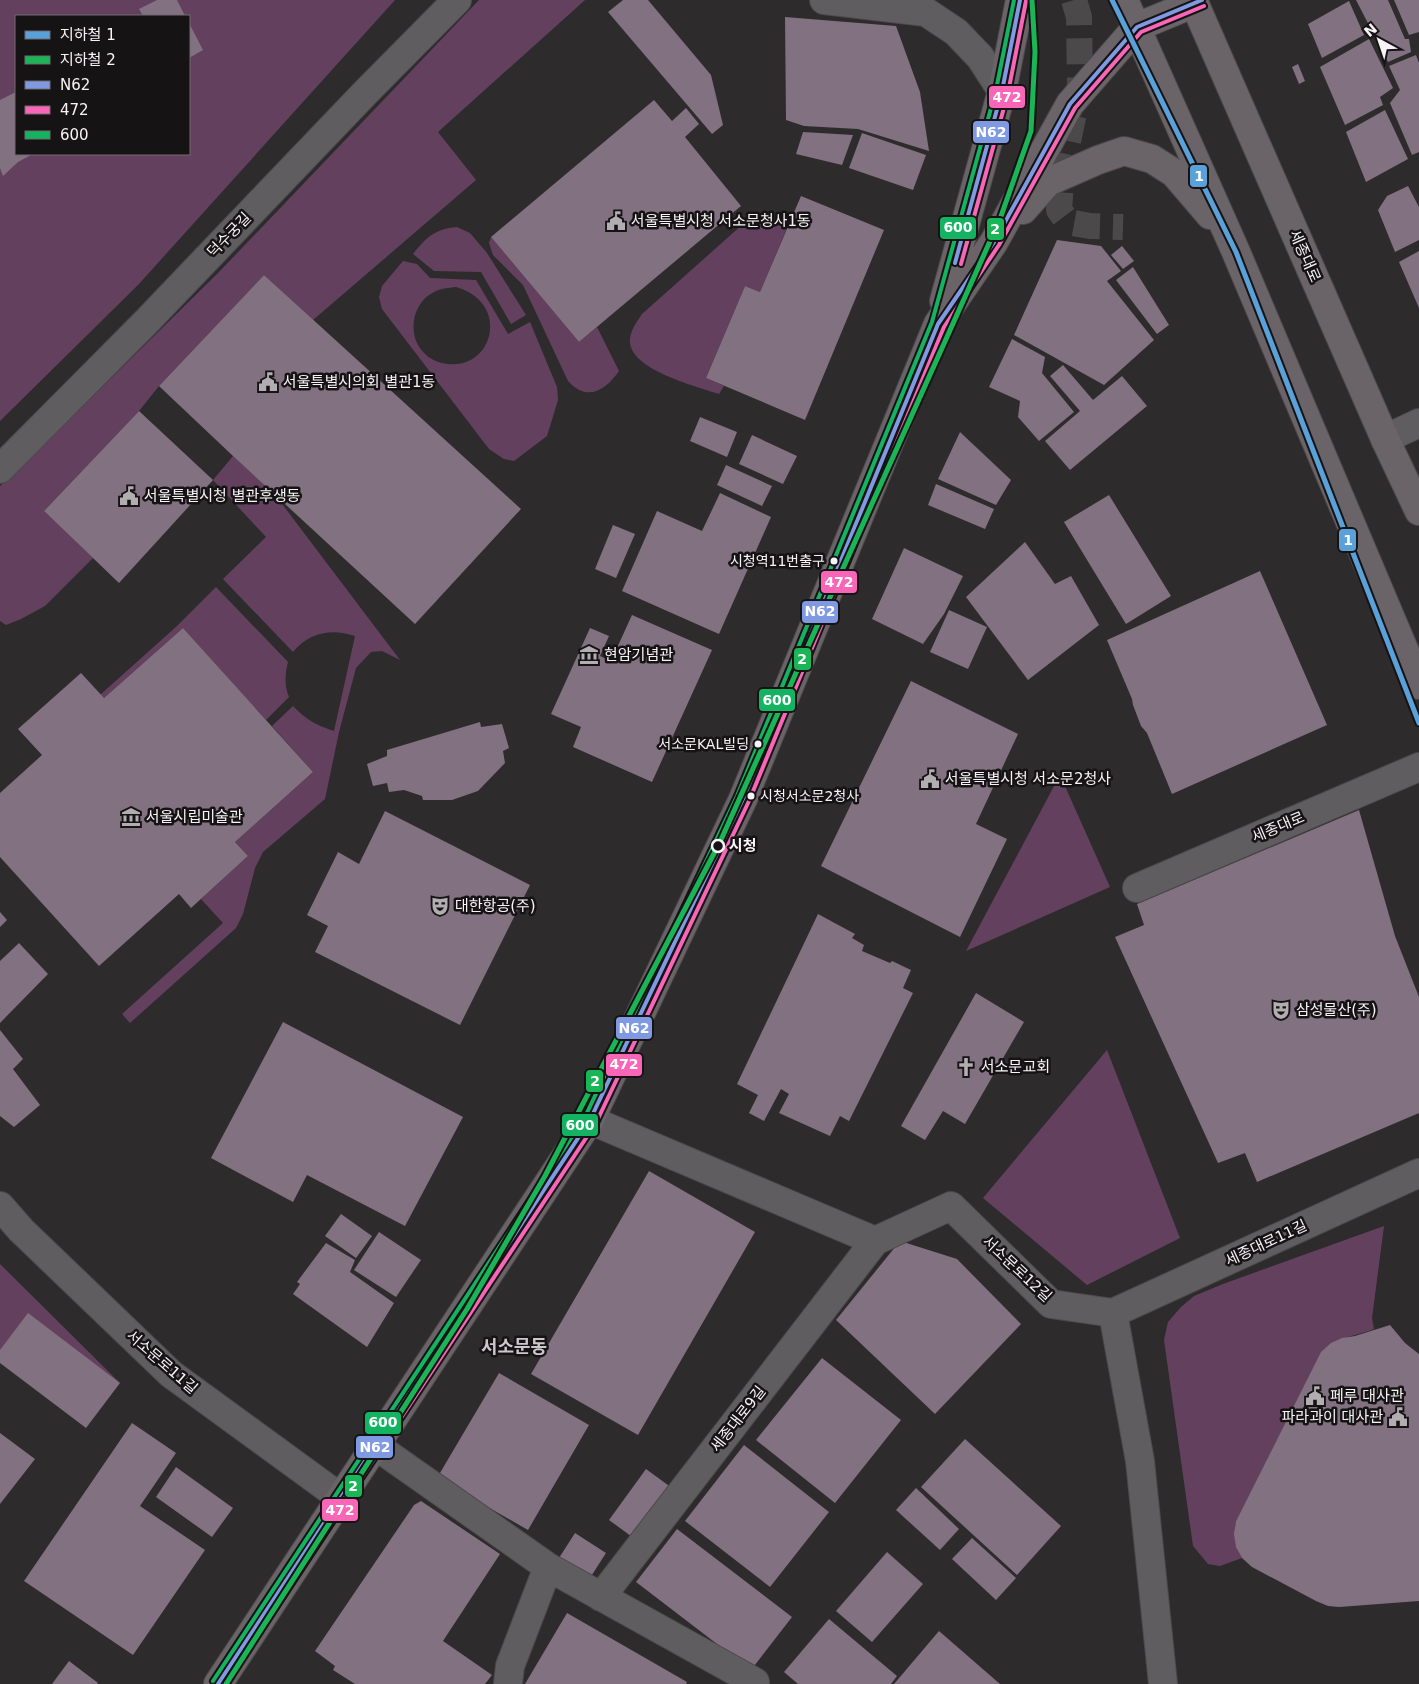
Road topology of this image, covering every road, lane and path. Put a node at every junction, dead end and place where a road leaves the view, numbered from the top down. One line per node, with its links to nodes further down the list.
1 (458, 0): 13 (street, 덕수궁길)
2 (824, 0): 7 (street)
3 (1020, 0): 7 (main road)
4 (1124, 0): 6 (main road)
5 (1197, 1): 6 (main road); 12 (main road, 세종대로)
6 (1137, 27): 8 (main road); 9 (main road)
7 (1002, 90): 10 (main road)
8 (994, 242): 9 (main road); 10 (main road)
9 (1236, 252): 15 (main road)
10 (938, 324): 18 (main road)
11 (1419, 423): 12 (street)
12 (1386, 439): 14 (main road, 세종대로)
13 (0, 469)
14 (1419, 511)
15 (1419, 685)
16 (1419, 767): 17 (street, 세종대로)
17 (1137, 888)
18 (590, 1120): 21 (street); 23 (main road)
19 (1419, 1173): 22 (street, 세종대로11길)
20 (0, 1206): 24 (street, 서소문로11길)
21 (875, 1241): 22 (street, 서소문로12길); 26 (street, 세종대로9길)
22 (1113, 1313): 30 (street)
23 (376, 1446): 24 (main road); 25 (street)
24 (341, 1498): 28 (main road)
25 (548, 1568): 26 (street); 29 (street)
26 (601, 1597): 27 (street)
27 (755, 1682)
28 (218, 1684)
29 (508, 1684)
30 (1163, 1684)

